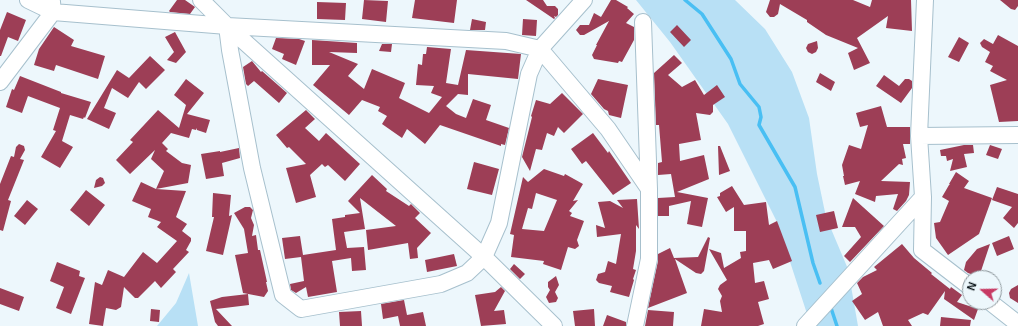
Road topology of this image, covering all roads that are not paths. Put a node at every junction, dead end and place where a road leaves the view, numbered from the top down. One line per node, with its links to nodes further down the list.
1 (28, 0): 5 (street)
2 (201, 0): 7 (street)
3 (584, 0): 8 (street)
4 (925, 0): 11 (street)
5 (52, 6): 7 (street); 9 (street)
6 (643, 22): 12 (street)
7 (227, 26): 8 (street); 14 (street); 14 (street)
8 (540, 49): 12 (street); 14 (street)
9 (0, 82)
10 (1018, 134): 11 (street)
11 (919, 136): 13 (street)
12 (649, 189): 19 (street)
13 (923, 197): 15 (street); 20 (street)
14 (484, 257): 18 (street)
15 (962, 281)
16 (1000, 310): 17 (street)
17 (1018, 324)
18 (554, 326)
19 (634, 326)
20 (805, 326)

